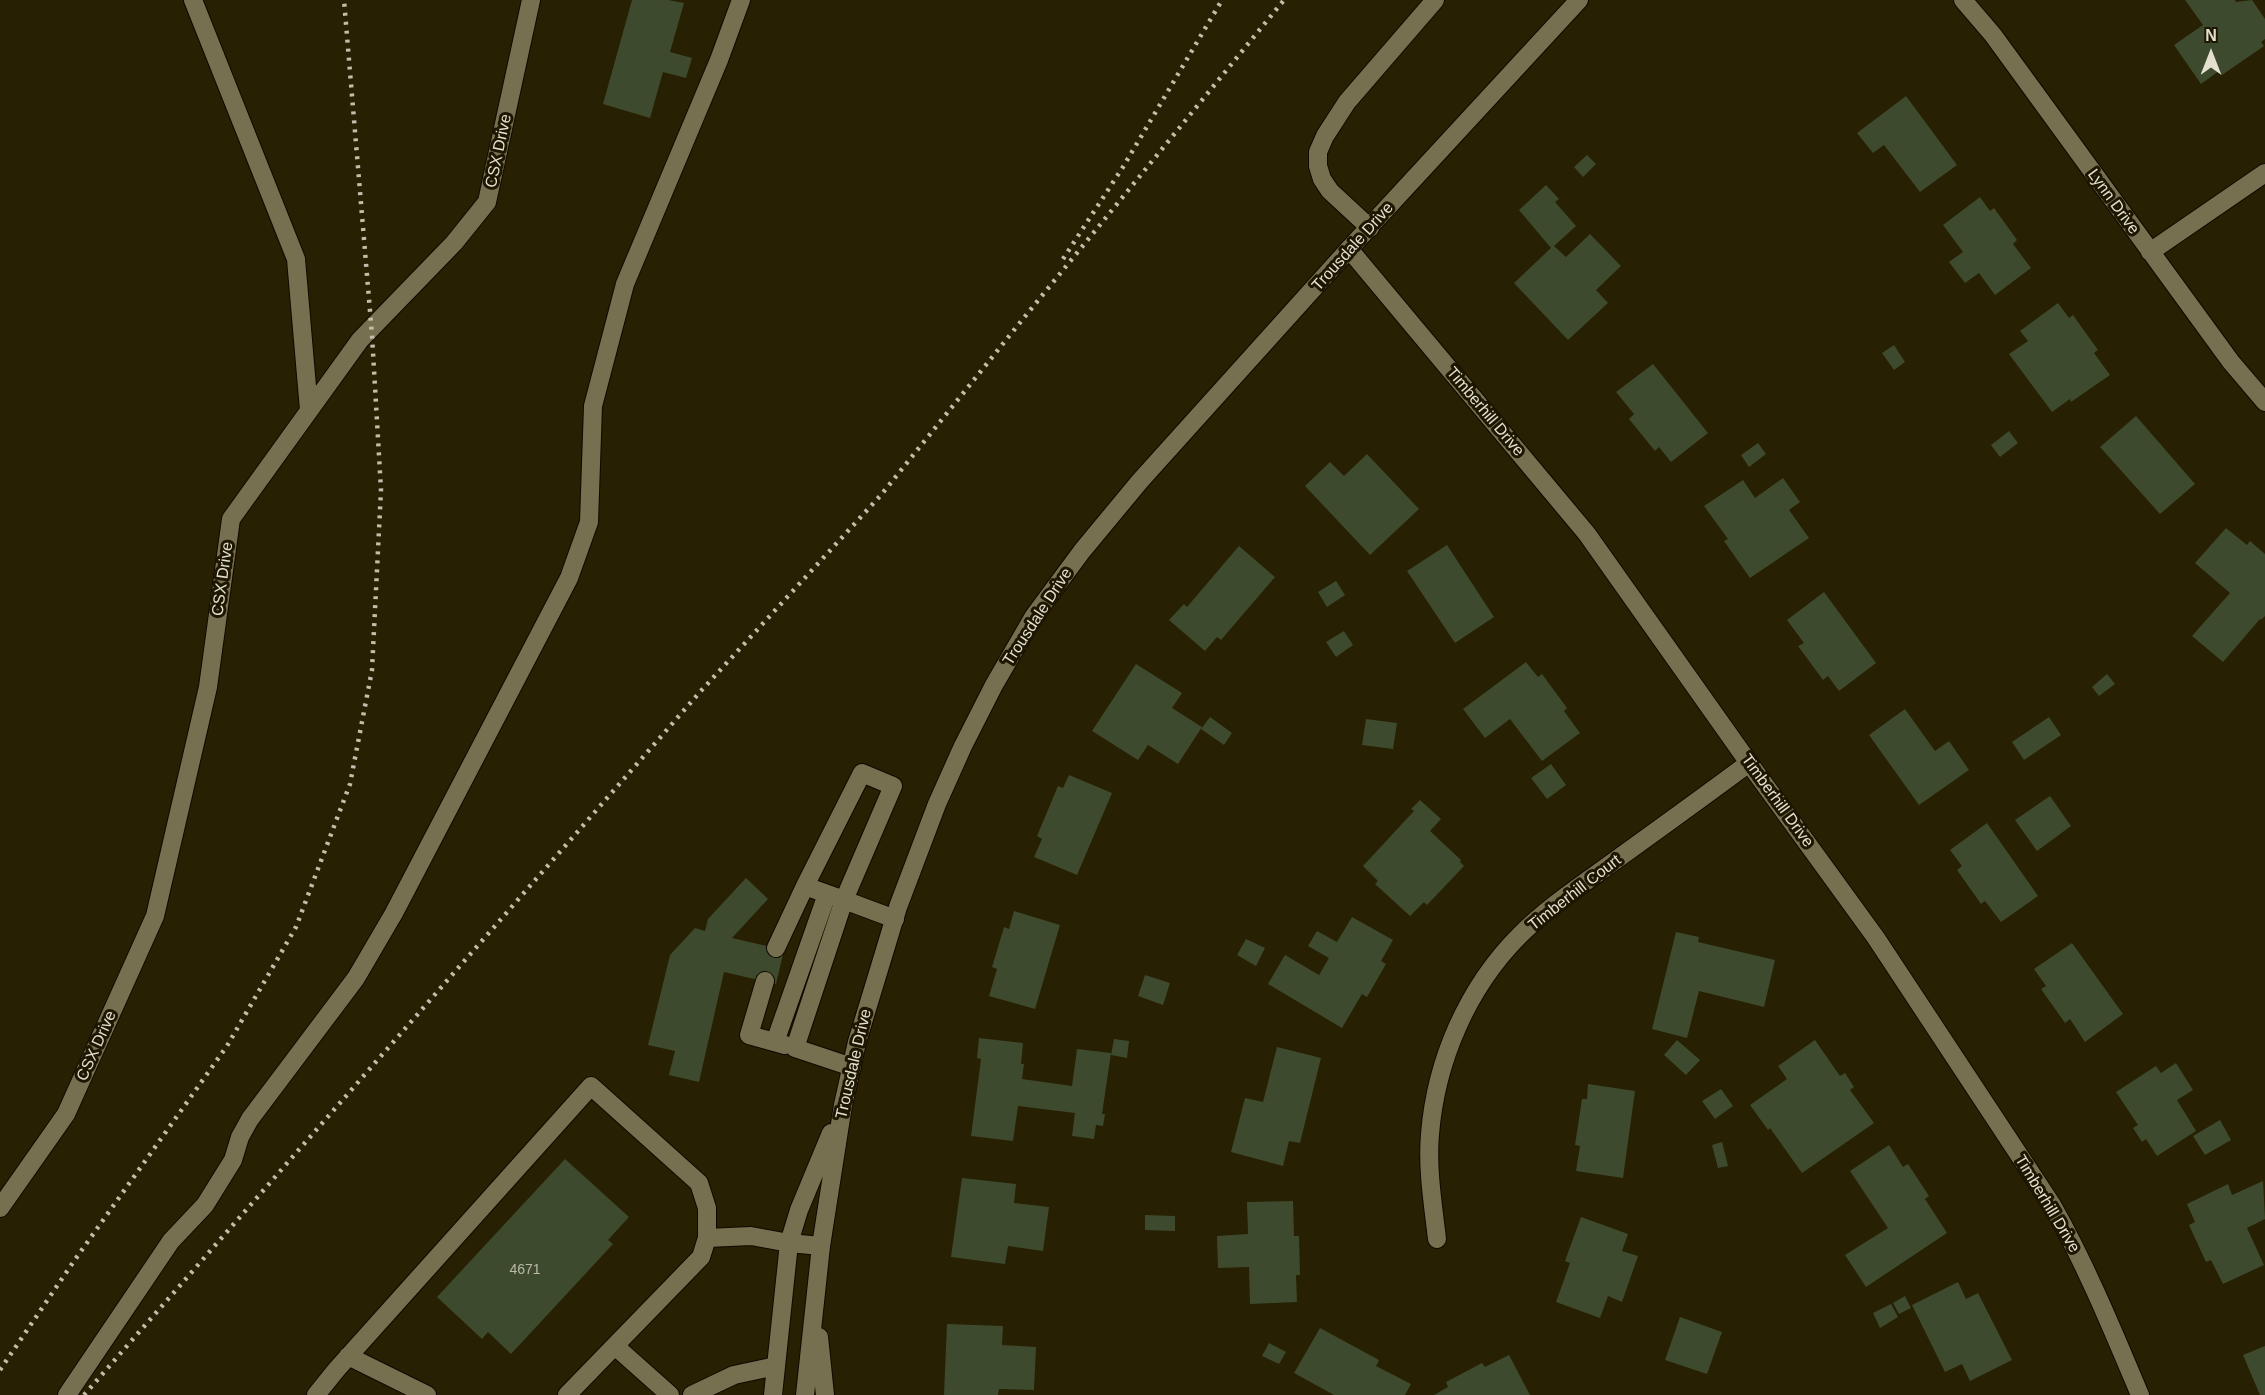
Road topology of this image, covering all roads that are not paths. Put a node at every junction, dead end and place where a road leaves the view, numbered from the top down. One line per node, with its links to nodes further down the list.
1 (193, 0): 12 (street)
2 (531, 0): 12 (street, CSX Drive)
3 (741, 0): 32 (street)
4 (1435, 0): 8 (street)
5 (1579, 0): 8 (street, Trousdale Drive)
6 (1963, 0): 10 (street, Lynn Drive)
7 (2265, 173): 10 (street)
8 (1370, 228): 9 (street, Trousdale Drive)
9 (1349, 249): 13 (street, Timberhill Drive); 16 (street, Trousdale Drive)
10 (2150, 252): 11 (street, Lynn Drive)
11 (2265, 402)
12 (309, 410): 23 (street, CSX Drive)
13 (1749, 763): 26 (street, Timberhill Court); 41 (street, Timberhill Drive)
14 (805, 885): 15 (street); 15 (street); 17 (street)
15 (836, 897): 16 (street); 19 (street); 20 (street)
16 (895, 919): 21 (street, Trousdale Drive)
17 (776, 948)
18 (765, 981): 19 (street)
19 (775, 1042): 20 (street)
20 (795, 1048): 21 (street)
21 (852, 1067): 22 (street, Trousdale Drive)
22 (843, 1105): 24 (street); 27 (street, Trousdale Drive)
23 (0, 1208)
24 (791, 1236): 25 (street); 27 (street); 31 (street)
25 (707, 1238): 29 (street); 30 (street)
26 (1437, 1239)
27 (821, 1246): 28 (street, Trousdale Drive)
28 (815, 1301): 39 (street, Trousdale Drive); 40 (street)
29 (615, 1346): 35 (street); 36 (street)
30 (348, 1356): 33 (street); 34 (street)
31 (776, 1366): 37 (street); 38 (street)
32 (66, 1395)
33 (316, 1395)
34 (427, 1395)
35 (567, 1395)
36 (670, 1395)
37 (692, 1395)
38 (773, 1395)
39 (806, 1395)
40 (825, 1395)
41 (2140, 1395)

